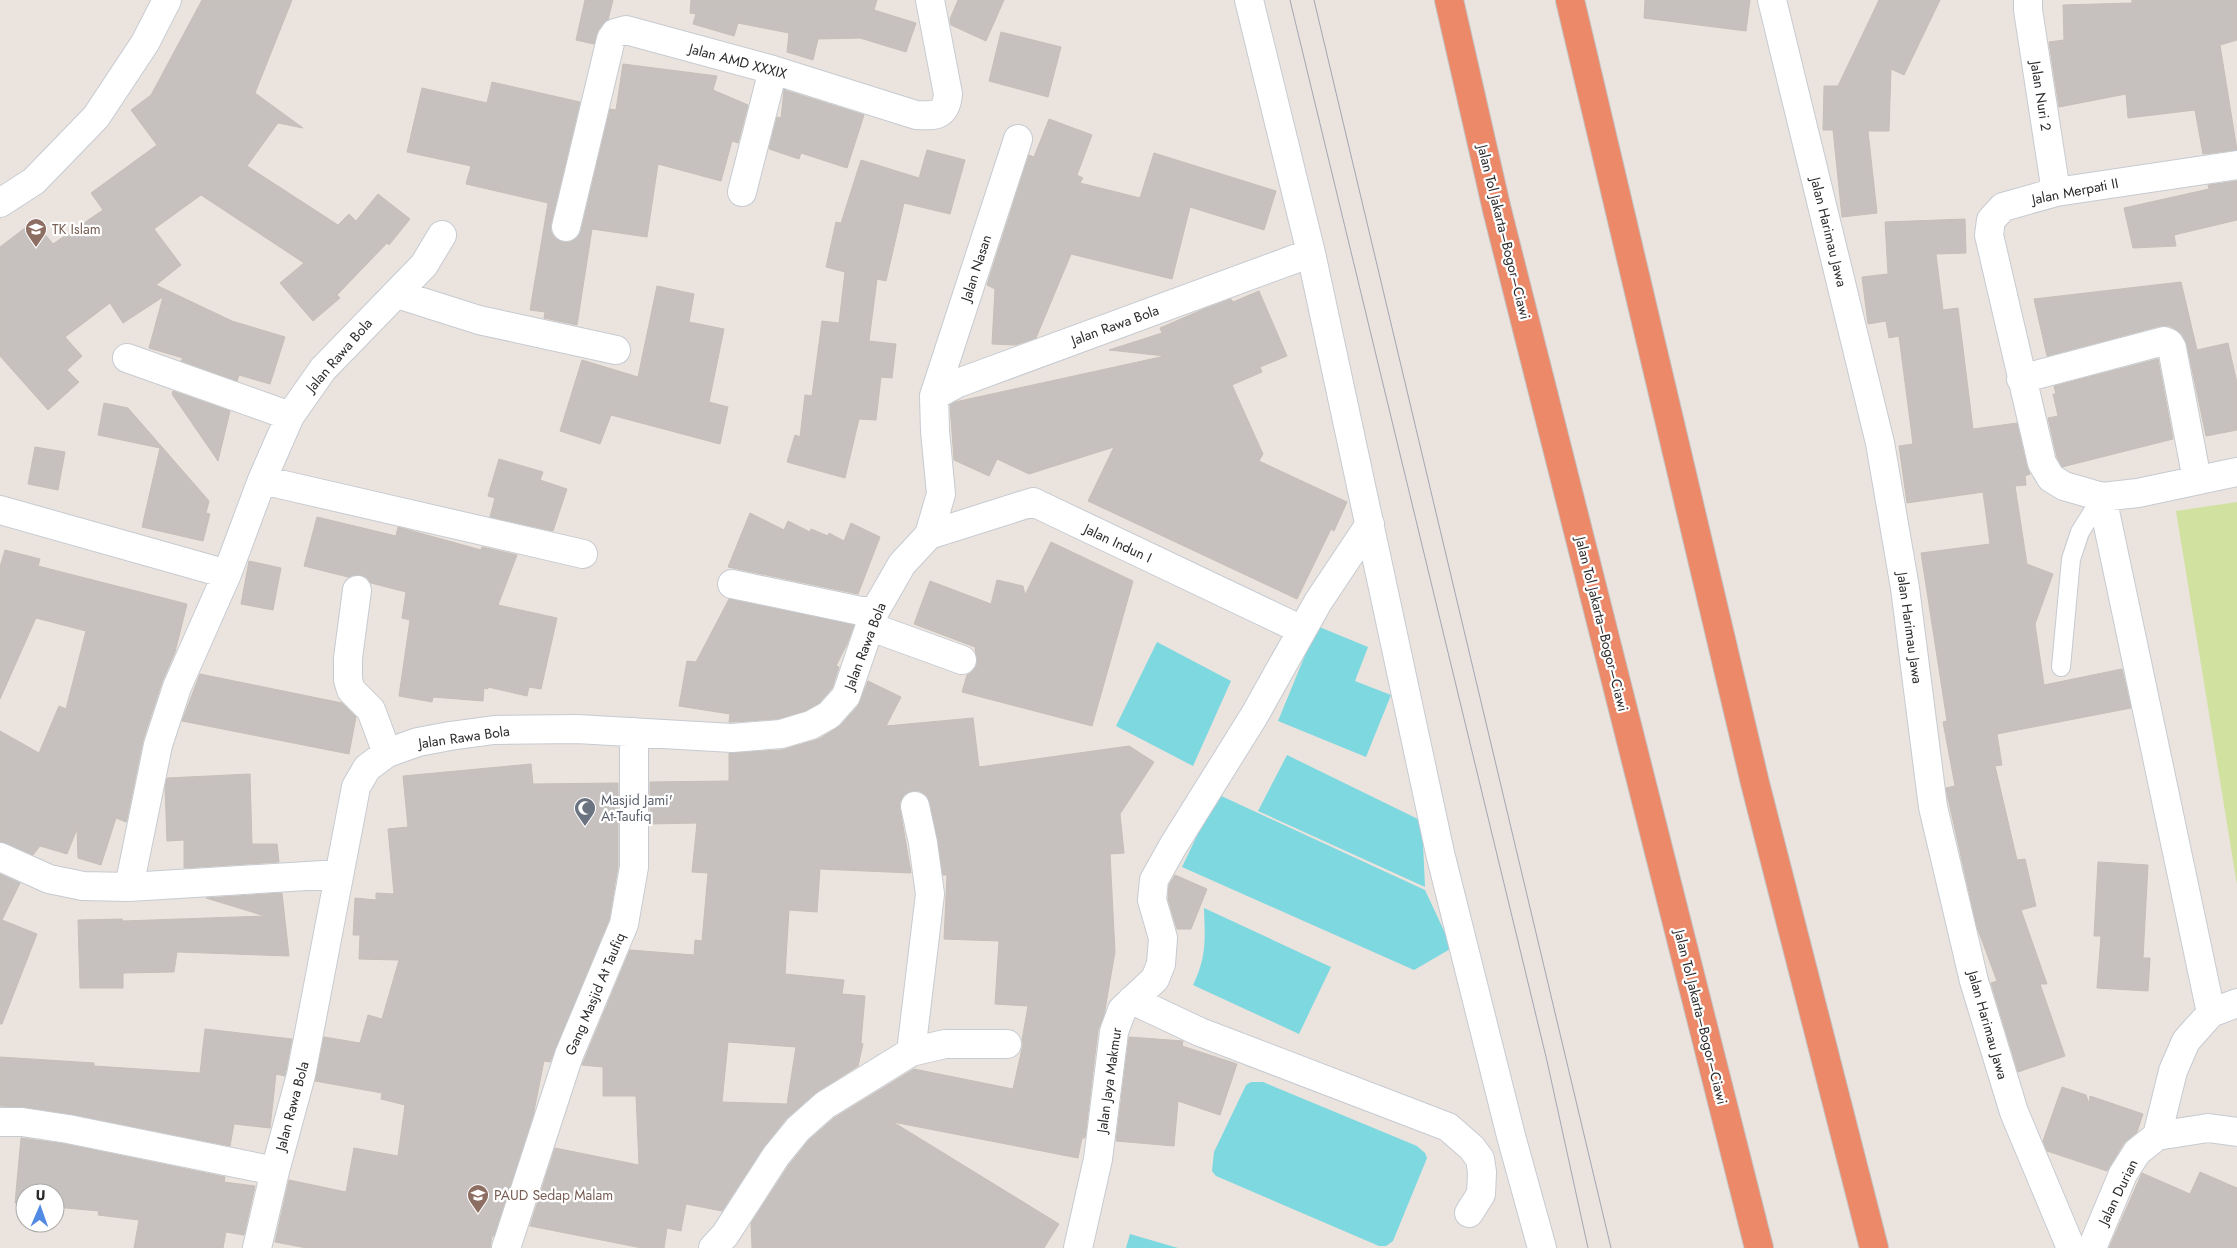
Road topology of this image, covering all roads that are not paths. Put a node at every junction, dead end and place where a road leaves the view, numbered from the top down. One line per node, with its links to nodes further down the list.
1 (166, 0): 13 (street)
2 (930, 0): 8 (street, Jalan AMD XXXIX)
3 (1249, 0): 16 (street)
4 (1449, 0): 59 (highway, Jalan Tol Jakarta–Bogor–Ciawi)
5 (1570, 0): 60 (highway)
6 (1772, 0): 61 (street, Jalan Harimau Jawa)
7 (2028, 0): 12 (street, Jalan Nuri 2)
8 (773, 70): 11 (street); 14 (street, Jalan AMD XXXIX)
9 (1018, 139): 21 (street, Jalan Nasan)
10 (2237, 165): 12 (street, Jalan Merpati II)
11 (742, 192)
12 (2056, 192): 20 (street, Jalan Merpati II)
13 (0, 203)
14 (566, 227)
15 (442, 235): 17 (street, Jalan Rawa Bola)
16 (1311, 253): 21 (street, Jalan Rawa Bola); 28 (street)
17 (397, 294): 18 (street); 22 (street, Jalan Rawa Bola)
18 (616, 350)
19 (127, 358): 22 (street)
20 (2021, 379): 25 (street); 26 (street, Jalan Merpati II)
21 (934, 396): 29 (street, Jalan Rawa Bola)
22 (290, 416): 24 (street, Jalan Rawa Bola)
23 (2237, 472): 25 (street)
24 (262, 480): 30 (street); 31 (street, Jalan Rawa Bola)
25 (2197, 480): 26 (street)
26 (2102, 497): 37 (lane); 46 (street)
27 (0, 510): 31 (street)
28 (1370, 524): 35 (street, Jalan Jaya Makmur); 58 (street)
29 (930, 535): 34 (street, Jalan Rawa Bola); 35 (street, Jalan Indun I)
30 (583, 554)
31 (227, 574): 43 (street, Jalan Rawa Bola)
32 (732, 584): 34 (street)
33 (357, 590): 39 (street)
34 (873, 619): 36 (street); 38 (street, Jalan Rawa Bola)
35 (1302, 630): 44 (street, Jalan Jaya Makmur)
36 (962, 660)
37 (2061, 667)
38 (634, 732): 39 (street, Jalan Rawa Bola); 55 (street, Gang Masjid At Taufiq)
39 (387, 753): 42 (street, Jalan Rawa Bola)
40 (915, 806): 48 (street)
41 (0, 857): 43 (street)
42 (339, 874): 43 (street); 52 (street, Jalan Rawa Bola)
43 (129, 887)
44 (1132, 1000): 53 (street); 57 (street, Jalan Jaya Makmur)
45 (2237, 1003): 46 (street)
46 (2211, 1012): 51 (street)
47 (1007, 1044): 48 (street)
48 (911, 1052): 56 (street)
49 (0, 1122): 52 (street)
50 (2237, 1132): 51 (street, Jalan Durian)
51 (2157, 1136): 62 (street, Jalan Durian)
52 (275, 1170): 54 (street, Jalan Rawa Bola)
53 (1469, 1213)
54 (256, 1248)
55 (506, 1248)
56 (713, 1248)
57 (1078, 1248)
58 (1542, 1248)
59 (1759, 1248)
60 (1874, 1248)
61 (2071, 1248)
62 (2092, 1248)

